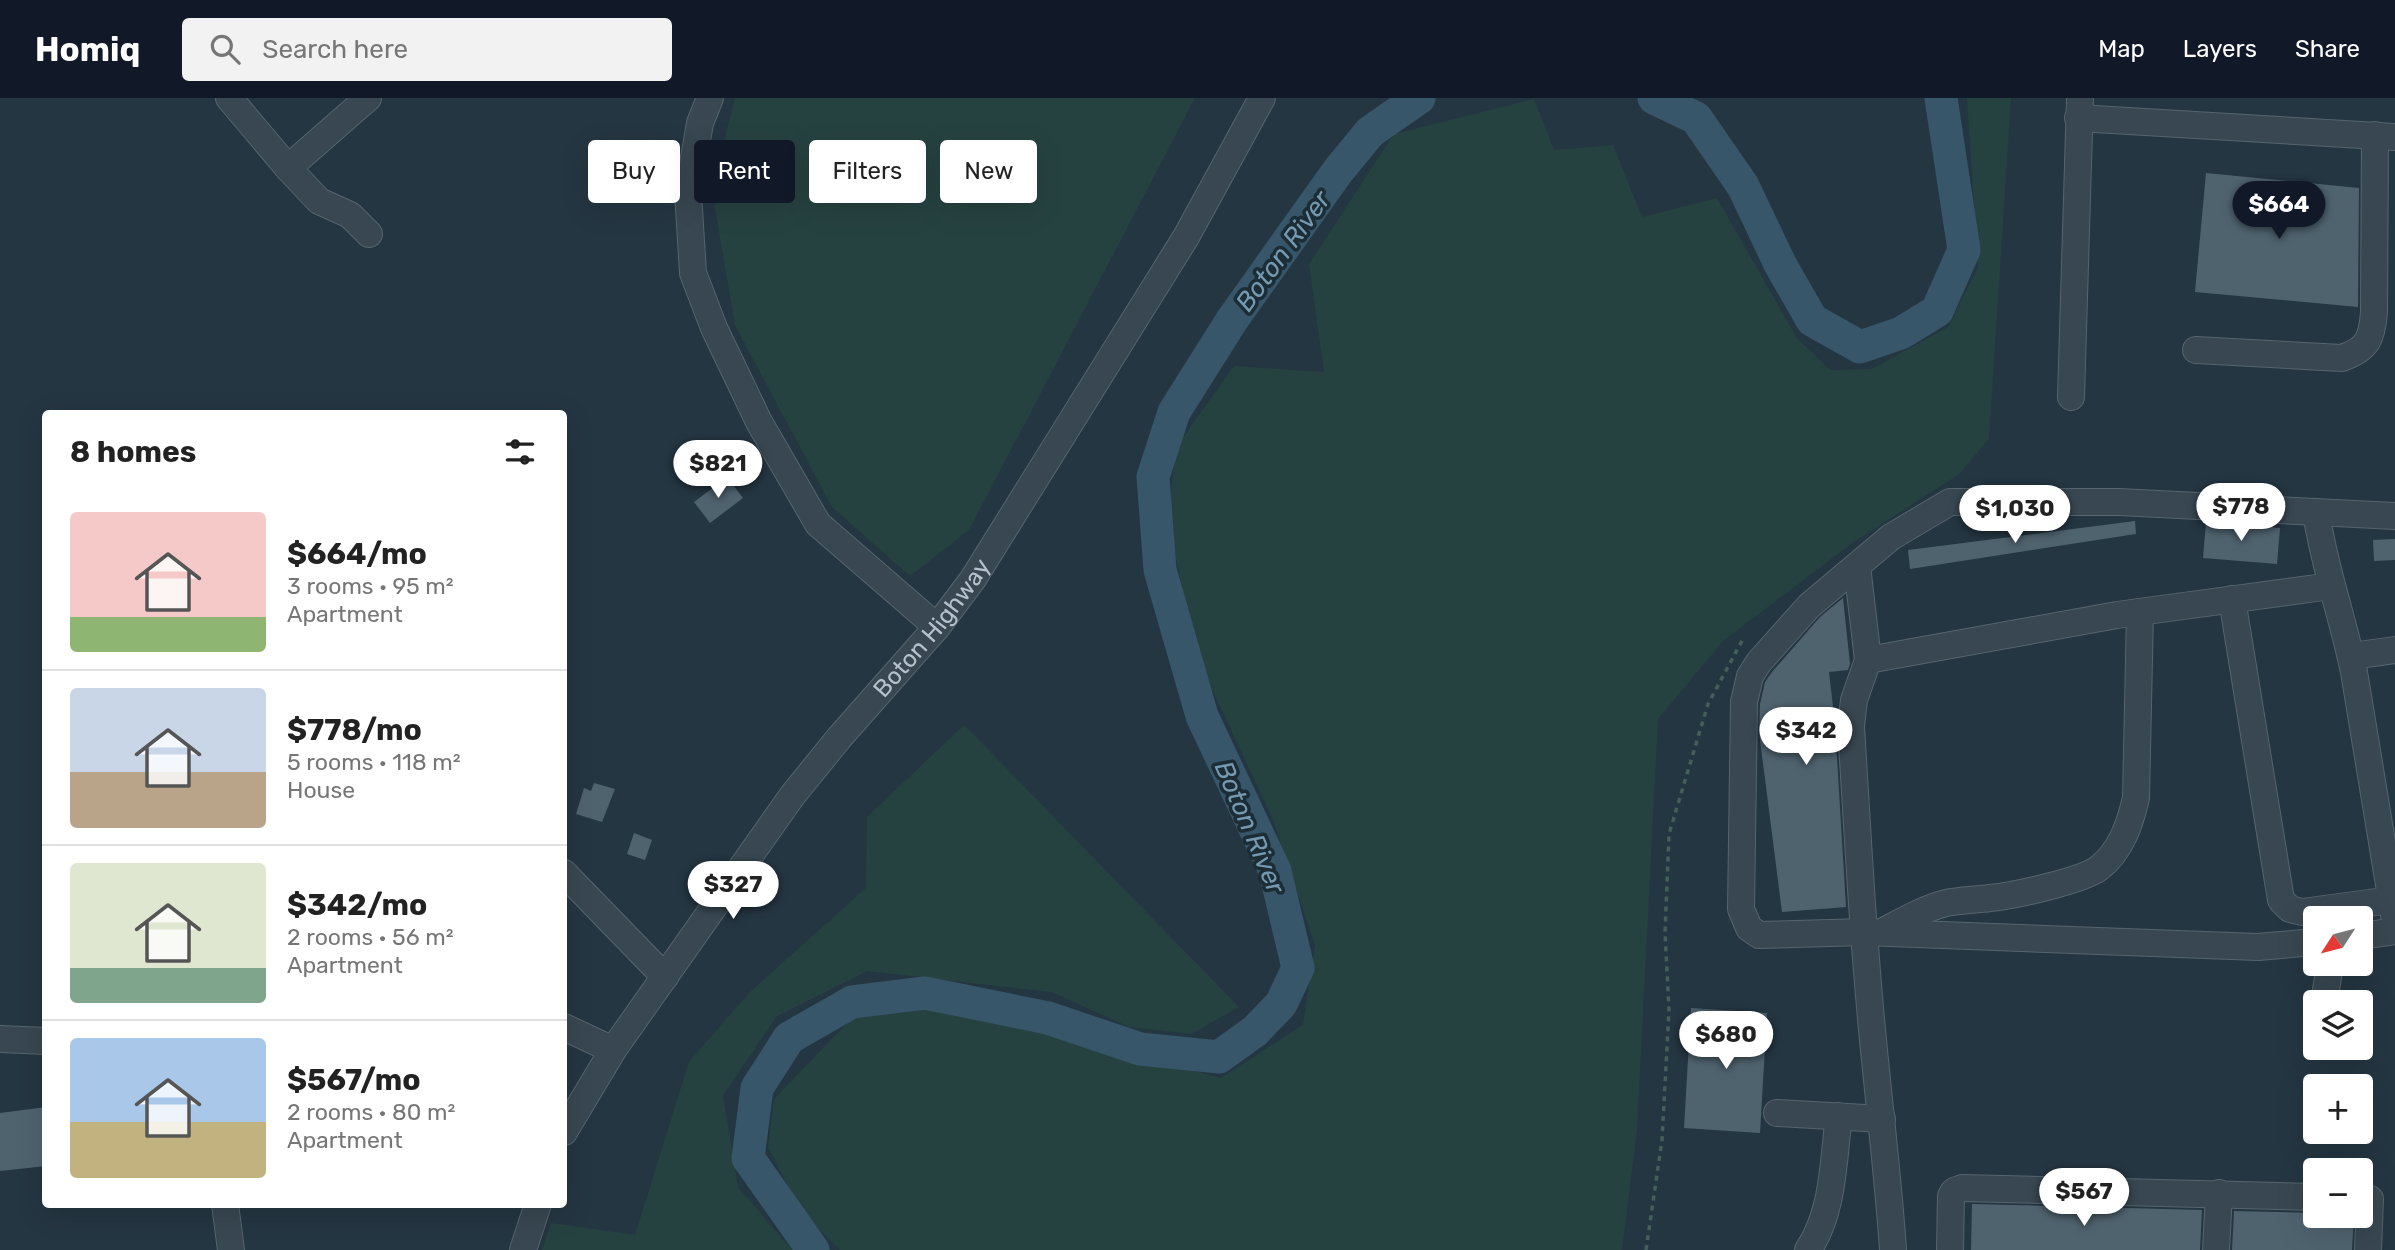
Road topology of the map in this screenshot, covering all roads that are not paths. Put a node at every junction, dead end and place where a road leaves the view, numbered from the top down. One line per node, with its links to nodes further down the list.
1 (229, 98): 7 (street)
2 (368, 98): 7 (street)
3 (710, 98): 17 (street)
4 (1262, 98): 17 (street, Boton Highway)
5 (2079, 108): 6 (street); 10 (street)
6 (2385, 136): 9 (street)
7 (288, 168): 8 (street)
8 (369, 234)
9 (2196, 350)
10 (2071, 397)
11 (2316, 512): 12 (street); 13 (street); 14 (street)
12 (2395, 516)
13 (1857, 566): 20 (street); 24 (street)
14 (2331, 586): 15 (street); 19 (street)
15 (2232, 599): 16 (street); 22 (street)
16 (2140, 612): 20 (street); 24 (street)
17 (937, 627): 27 (street, Boton Highway)
18 (2395, 650): 19 (street)
19 (2351, 656): 22 (street)
20 (1868, 660): 24 (street)
21 (567, 876): 27 (street)
22 (2393, 909)
23 (2395, 931): 25 (street)
24 (1872, 932): 26 (street); 34 (street)
25 (2373, 934)
26 (2303, 943)
27 (665, 976): 31 (street, Boton Highway)
28 (567, 1028): 31 (street)
29 (0, 1039): 30 (street)
30 (42, 1041)
31 (613, 1050): 35 (street, Boton Highway)
32 (1777, 1113): 33 (street)
33 (1839, 1116): 34 (street); 43 (street)
34 (1882, 1119): 44 (street)
35 (567, 1127)
36 (2219, 1193): 37 (street); 45 (street); 46 (street)
37 (2303, 1196)
38 (2375, 1199): 47 (street)
39 (226, 1208): 41 (street)
40 (537, 1208): 42 (street)
41 (231, 1250)
42 (523, 1250)
43 (1808, 1250)
44 (1893, 1250)
45 (1950, 1250)
46 (2216, 1250)
47 (2368, 1250)

